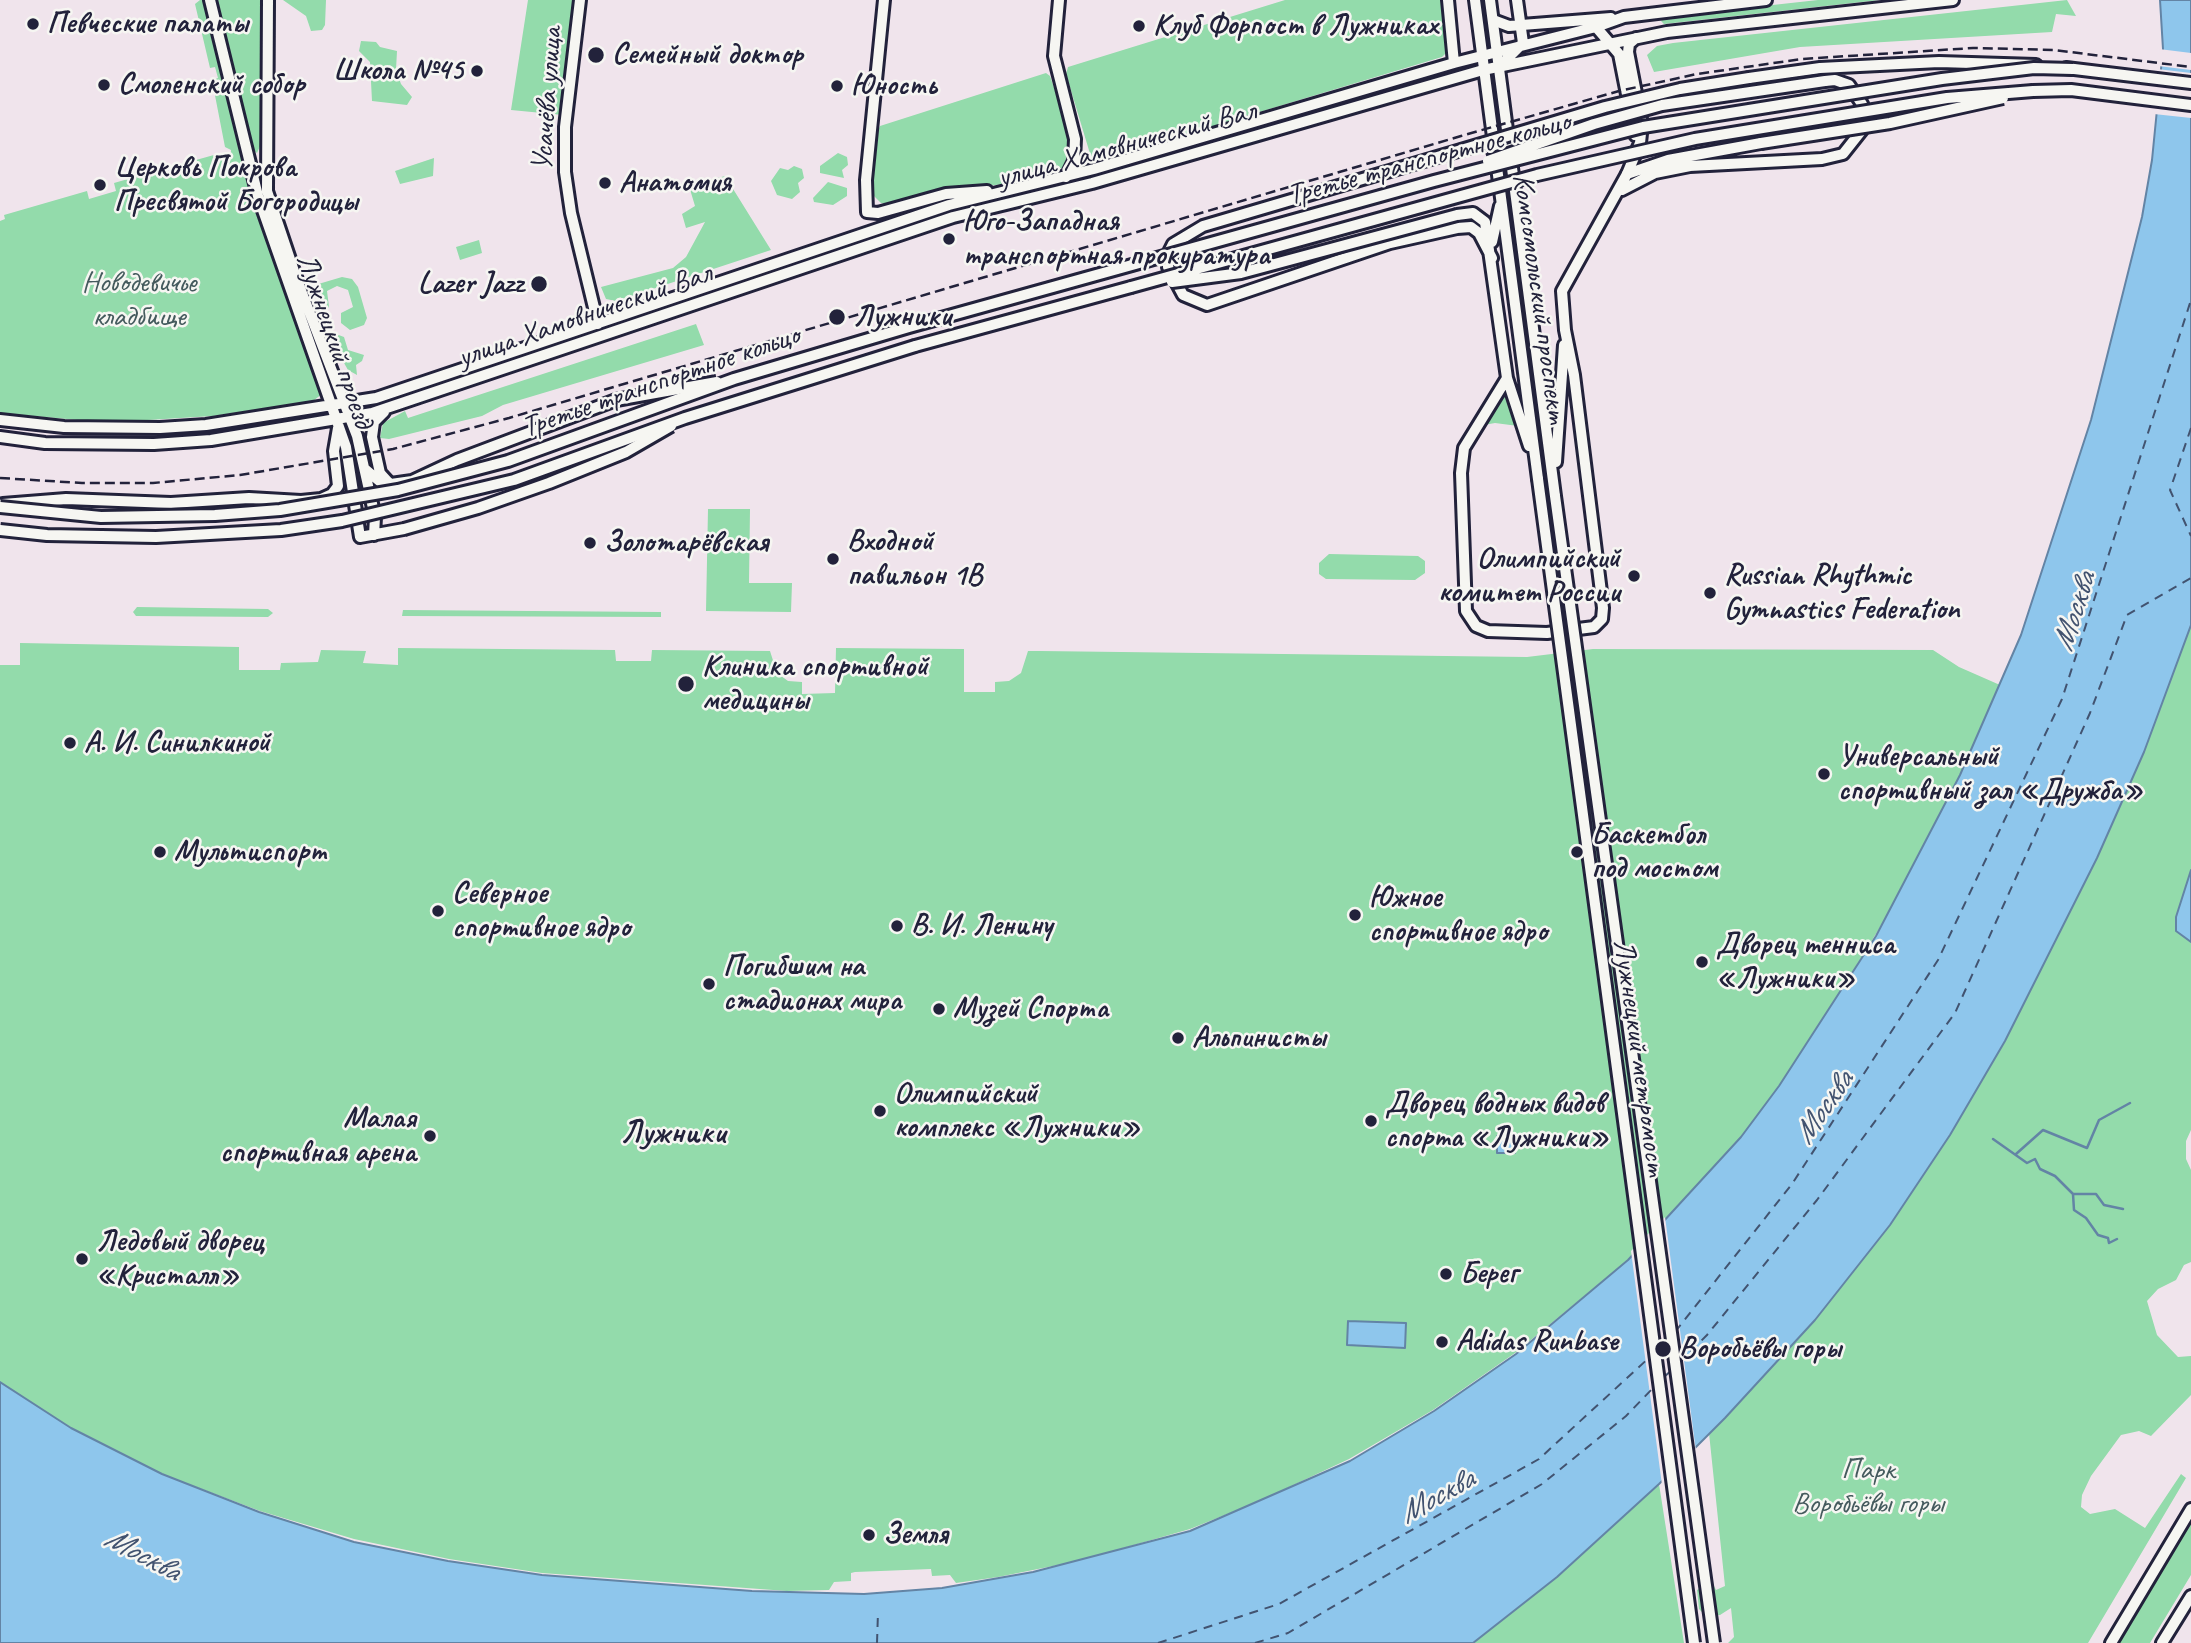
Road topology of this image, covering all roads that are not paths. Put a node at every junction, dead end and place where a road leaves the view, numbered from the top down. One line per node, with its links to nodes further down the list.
1 (210, 0): 44 (main road, Лужнецкий проезд)
2 (268, 0): 44 (main road, Лужнецкий проезд)
3 (580, 0): 40 (main road, Усачёва улица)
4 (884, 0): 35 (main road)
5 (1059, 0): 28 (main road)
6 (1448, 0): 21 (main road)
7 (1475, 0): 20 (main road, Комсомольский проспект)
8 (1490, 0): 13 (main road, Комсомольский проспект)
9 (1517, 0): 14 (main road)
10 (1766, 0): 12 (main road, улица Хамовнический Вал)
11 (1953, 0): 16 (main road, улица Хамовнический Вал)
12 (1624, 17): 14 (main road); 15 (main road, улица Хамовнический Вал)
13 (1493, 20): 14 (main road); 19 (main road, Комсомольский проспект)
14 (1520, 25): 17 (main road)
15 (1596, 27): 17 (main road, улица Хамовнический Вал); 18 (main road)
16 (1636, 38): 18 (main road, улица Хамовнический Вал); 29 (main road)
17 (1523, 43): 19 (main road, улица Хамовнический Вал); 22 (main road)
18 (1612, 43): 22 (main road, улица Хамовнический Вал); 29 (main road)
19 (1497, 51): 20 (main road, улица Хамовнический Вал); 22 (main road, Комсомольский проспект)
20 (1482, 55): 21 (main road, улица Хамовнический Вал); 24 (main road, Комсомольский проспект)
21 (1454, 63): 30 (main road, улица Хамовнический Вал)
22 (1500, 66): 24 (main road, улица Хамовнический Вал); 54 (main road, Комсомольский проспект)
23 (2073, 69): 25 (main road, Третье транспортное кольцо); 34 (main road, Третье транспортное кольцо, bridge); 38 (main road, bridge)
24 (1483, 70): 33 (main road, улица Хамовнический Вал); 37 (main road, Комсомольский проспект)
25 (2191, 83)
26 (2034, 91): 27 (main road, Третье транспортное кольцо); 31 (main road, bridge); 39 (main road, Третье транспортное кольцо, bridge)
27 (2191, 105)
28 (1075, 143): 30 (main road); 32 (main road)
29 (1634, 159): 31 (main road)
30 (1090, 170): 32 (main road, улица Хамовнический Вал); 33 (main road)
31 (1627, 174): 36 (main road)
32 (1066, 177): 35 (main road, улица Хамовнический Вал)
33 (1103, 180): 45 (main road, улица Хамовнический Вал)
34 (1434, 181): 36 (main road, bridge); 43 (main road, Третье транспортное кольцо, bridge)
35 (1014, 189): 40 (main road, улица Хамовнический Вал)
36 (1614, 196): 41 (main road)
37 (1501, 200): 38 (main road); 52 (main road, Комсомольский проспект)
38 (1492, 252): 39 (main road, bridge); 42 (main road)
39 (1131, 287): 47 (main road, Третье транспортное кольцо, bridge)
40 (598, 324): 44 (main road, улица Хамовнический Вал)
41 (1564, 330): 42 (main road); 54 (main road)
42 (1507, 378): 52 (main road)
43 (734, 380): 53 (main road, bridge); 55 (main road, Третье транспортное кольцо, bridge)
44 (339, 406): 46 (main road, Лужнецкий проезд); 48 (main road, улица Хамовнический Вал); 49 (main road, Лужнецкий проезд)
45 (393, 407): 46 (main road, улица Хамовнический Вал); 53 (main road)
46 (350, 418): 49 (main road, улица Хамовнический Вал); 51 (main road, Лужнецкий проезд)
47 (685, 418): 56 (main road, Третье транспортное кольцо, bridge); 57 (main road, bridge)
48 (0, 419)
49 (338, 423): 50 (main road, улица Хамовнический Вал); 55 (main road); 57 (main road, Лужнецкий проезд)
50 (0, 437)
51 (365, 469): 53 (main road); 57 (main road, Лужнецкий проезд)
52 (1537, 474): 60 (main road, Лужнецкий метромост, bridge)
53 (397, 485)
54 (1555, 496): 61 (main road, Лужнецкий метромост, bridge)
55 (0, 506)
56 (0, 530)
57 (374, 534)
58 (2191, 1509): 62 (main road)
59 (2191, 1596): 63 (main road)
60 (1694, 1643)
61 (1714, 1643)
62 (2111, 1643)
63 (2162, 1643)

